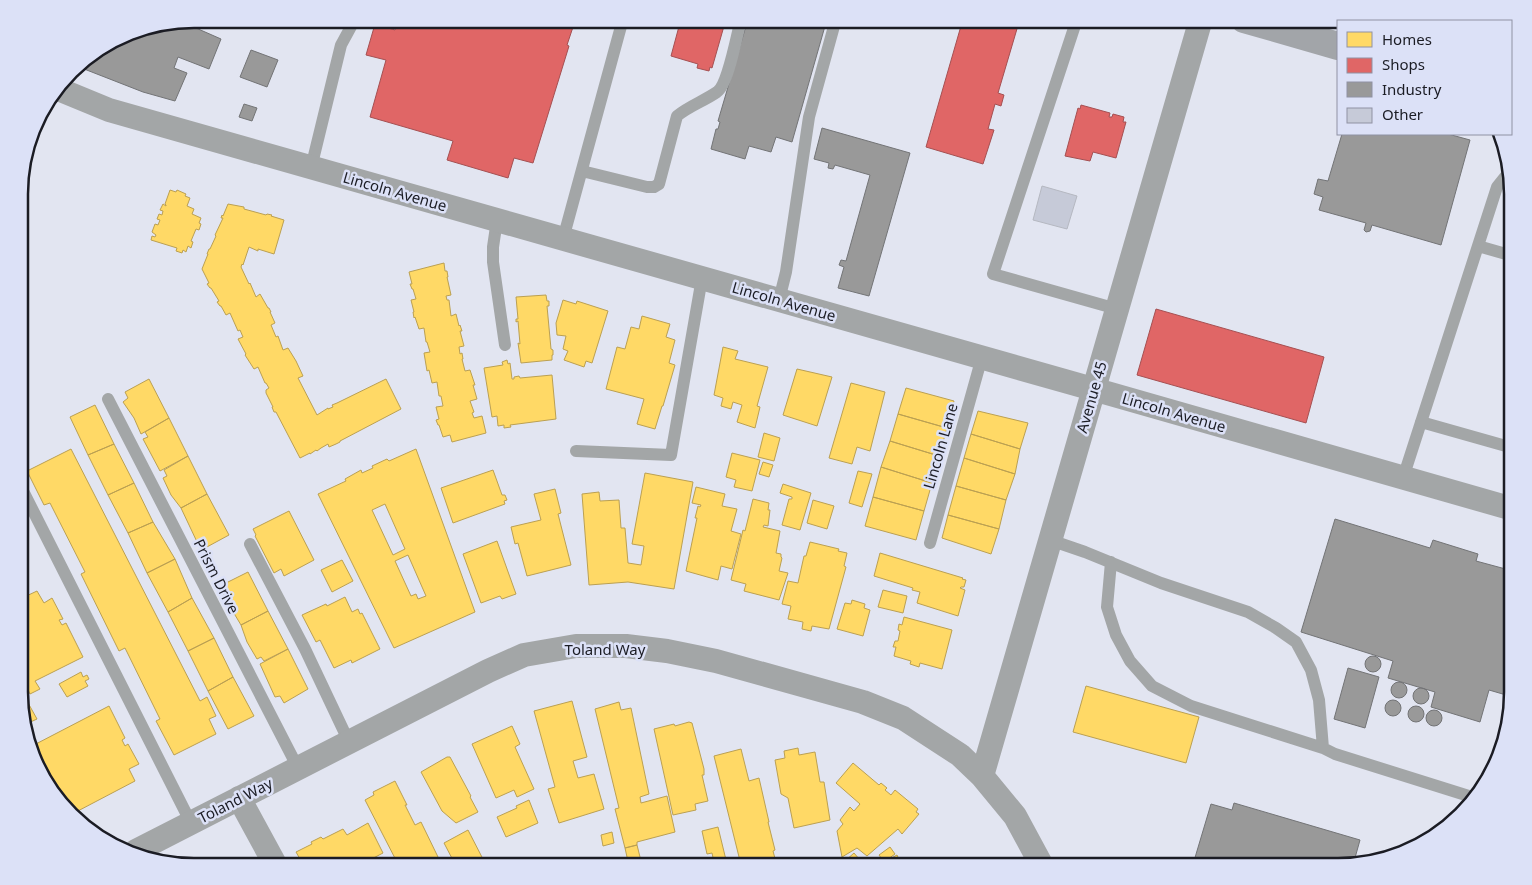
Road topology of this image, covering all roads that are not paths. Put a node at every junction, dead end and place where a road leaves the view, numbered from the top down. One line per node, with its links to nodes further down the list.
1 (350, 28): 10 (lane)
2 (621, 28): 11 (lane)
3 (739, 28): 11 (lane)
4 (834, 28): 18 (lane)
5 (1074, 28): 19 (lane)
6 (1198, 28): 19 (street, Avenue 45)
7 (1275, 28): 8 (main road)
8 (1337, 46)
9 (63, 91): 10 (street, Lincoln Avenue)
10 (311, 168): 13 (street, Lincoln Avenue)
11 (582, 171): 14 (lane)
12 (1503, 179): 15 (lane)
13 (498, 220): 14 (street, Lincoln Avenue); 20 (lane)
14 (563, 239): 17 (street, Lincoln Avenue)
15 (1478, 246): 16 (lane); 24 (lane)
16 (1504, 253)
17 (702, 278): 18 (street, Lincoln Avenue); 26 (lane)
18 (779, 300): 21 (street, Lincoln Avenue)
19 (1117, 309): 22 (street, Avenue 45)
20 (505, 345)
21 (982, 357): 22 (street, Lincoln Avenue); 31 (lane, Lincoln Lane)
22 (1094, 389): 27 (street, Lincoln Avenue); 30 (street, Avenue 45)
23 (108, 399): 36 (lane, Prism Drive)
24 (1421, 422): 25 (lane); 27 (lane)
25 (1504, 445)
26 (576, 451)
27 (1403, 478): 29 (street, Lincoln Avenue)
28 (28, 501): 40 (lane)
29 (1504, 506)
30 (1050, 540): 33 (lane); 37 (street, Avenue 45)
31 (930, 542)
32 (250, 544): 34 (lane)
33 (1111, 562): 35 (lane); 35 (lane)
34 (349, 742): 36 (street, Toland Way); 37 (street, Toland Way)
35 (1323, 748): 38 (lane)
36 (298, 768): 39 (street, Toland Way)
37 (982, 776): 42 (street, Toland Way)
38 (1468, 796)
39 (239, 798): 40 (street, Toland Way); 43 (street)
40 (191, 823): 41 (street, Toland Way)
41 (141, 849)
42 (1037, 857)
43 (272, 858)

